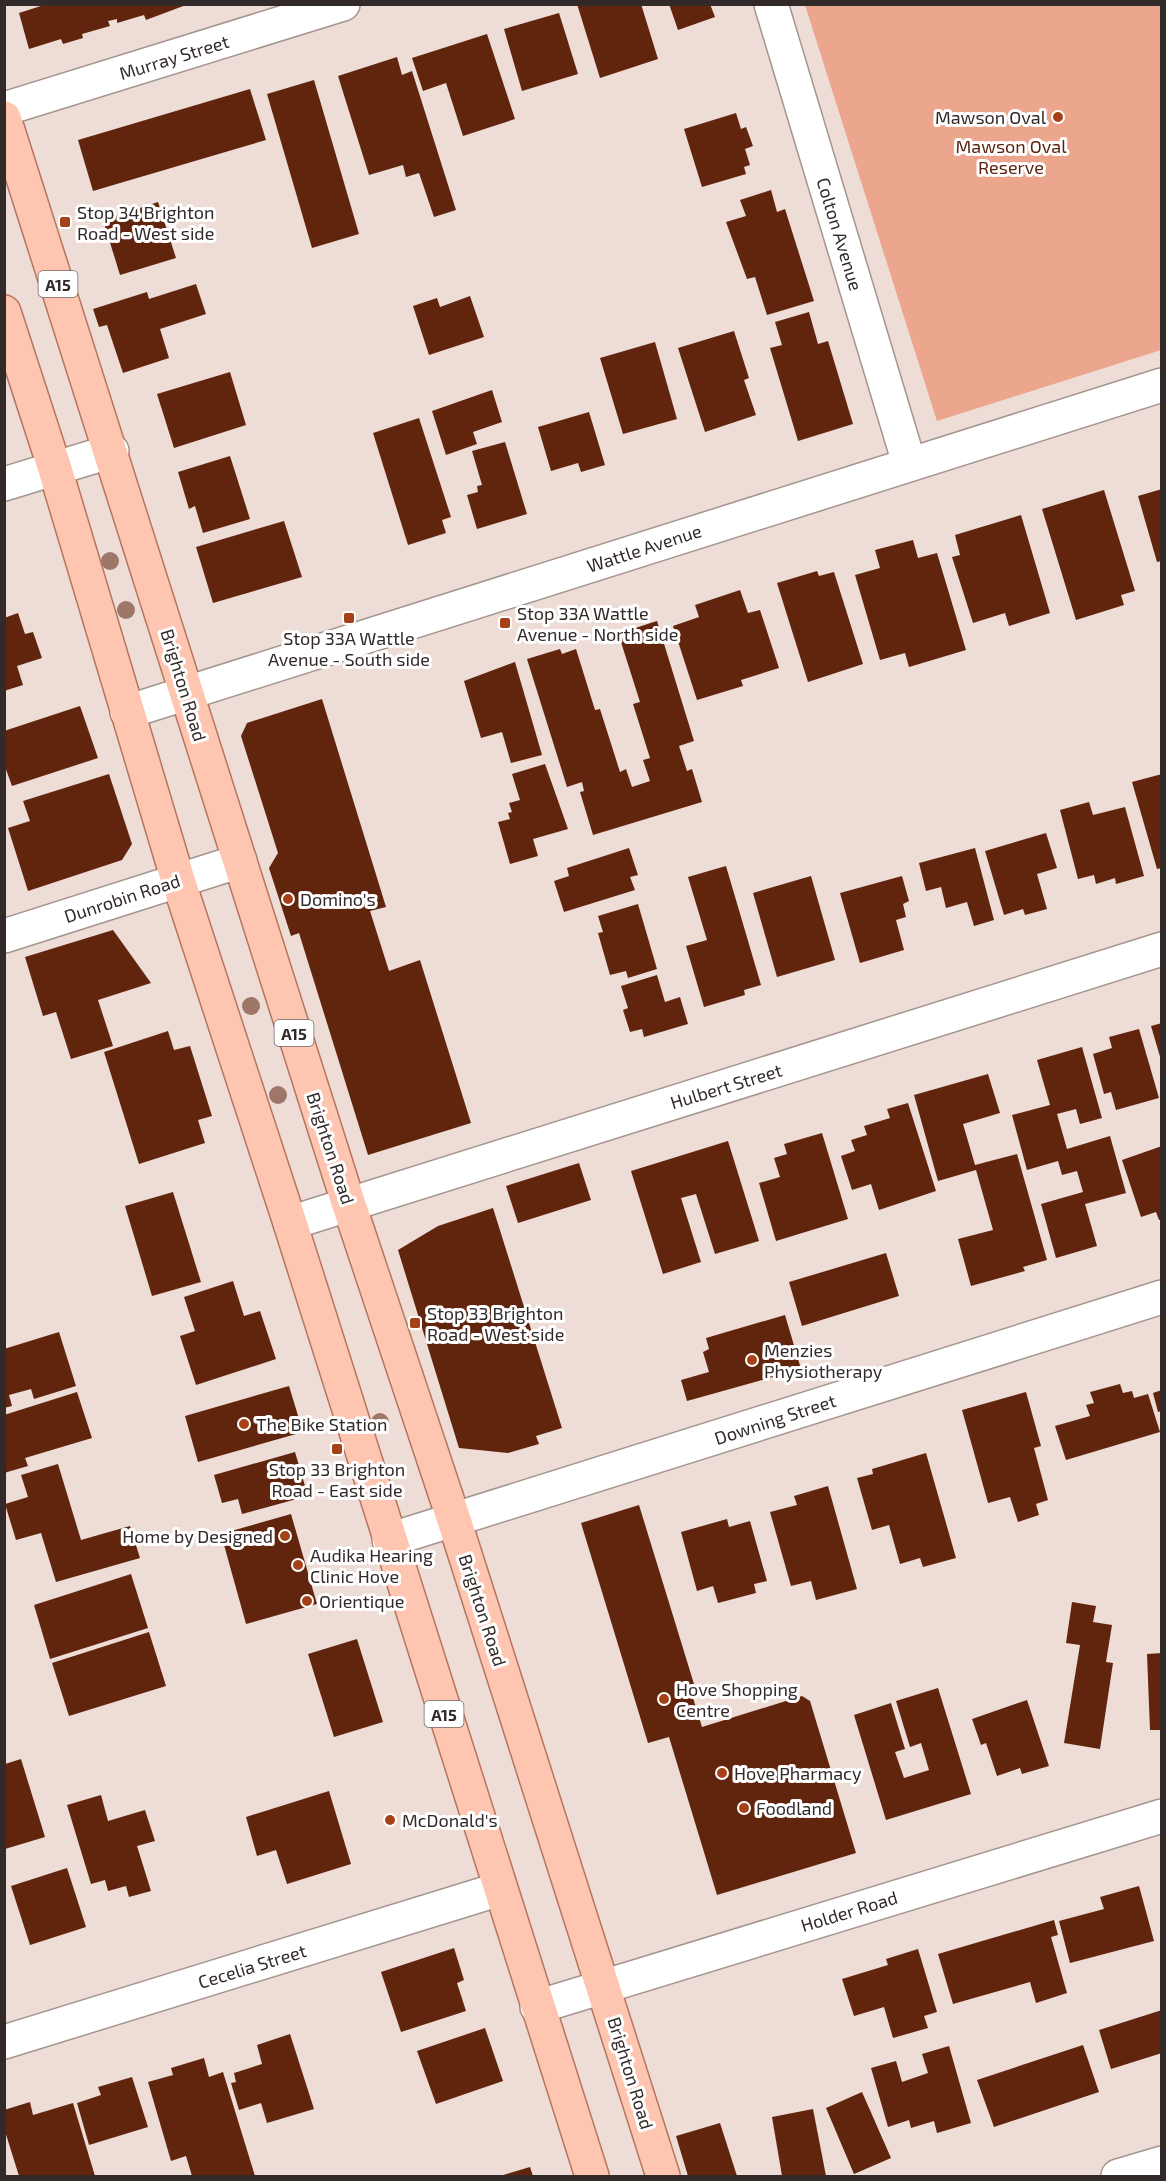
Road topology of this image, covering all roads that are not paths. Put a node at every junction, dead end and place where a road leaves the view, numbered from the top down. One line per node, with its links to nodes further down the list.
1 (343, 4): 3 (street, Murray Street)
2 (771, 4): 8 (street, Colton Avenue)
3 (4, 109)
4 (4, 118): 7 (main road, Brighton Road / A15)
5 (4, 312): 9 (main road, A15)
6 (1161, 385): 8 (street, Wattle Avenue)
7 (112, 451): 9 (street); 11 (main road, Brighton Road / A15)
8 (909, 464): 11 (street, Wattle Avenue)
9 (55, 469): 10 (street); 12 (main road, A15)
10 (4, 484)
11 (186, 693): 12 (street, Wattle Avenue); 13 (main road, Brighton Road / A15)
12 (127, 712): 14 (main road, A15)
13 (240, 861): 14 (street, Dunrobin Road); 17 (main road, Brighton Road / A15)
14 (178, 879): 15 (street, Dunrobin Road); 18 (main road, A15)
15 (4, 936)
16 (1161, 949): 17 (street, Hulbert Street)
17 (349, 1205): 18 (street, Hulbert Street); 20 (main road, Brighton Road / A15)
18 (290, 1222): 21 (main road, A15)
19 (1161, 1297): 20 (street, Downing Street)
20 (454, 1521): 21 (street, Downing Street); 24 (main road, Brighton Road / A15)
21 (389, 1540): 23 (main road, A15)
22 (1161, 1816): 24 (street, Holder Road)
23 (500, 1889): 25 (main road, A15); 26 (street, Cecelia Street)
24 (603, 1986): 25 (street, Holder Road); 29 (main road, Brighton Road / A15)
25 (537, 2007): 28 (main road, A15)
26 (4, 2042)
27 (1161, 2163): 30 (street)
28 (592, 2176)
29 (663, 2176)
30 (1118, 2176)

